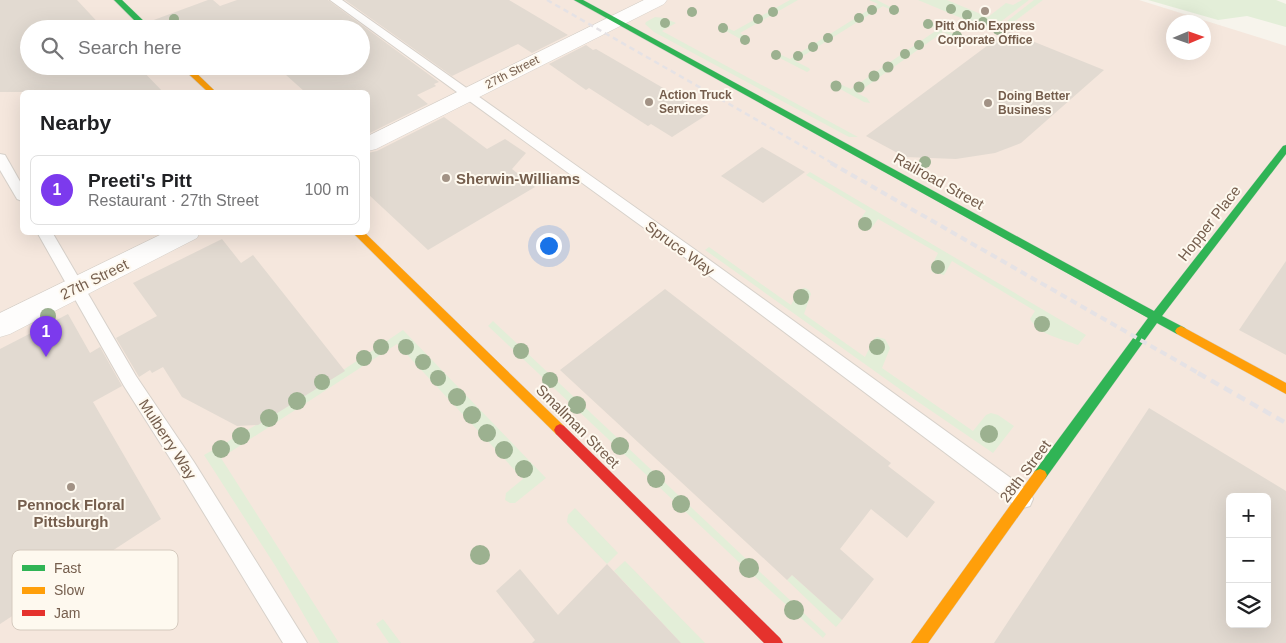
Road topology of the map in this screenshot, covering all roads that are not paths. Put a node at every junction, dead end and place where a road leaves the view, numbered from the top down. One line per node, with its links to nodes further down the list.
1 (118, 0): 5 (street)
2 (335, 0): 6 (lane, Spruce Way)
3 (578, 0): 7 (street, Railroad Street)
4 (658, 0): 7 (street, 27th Street)
5 (139, 20)
6 (363, 20)
7 (616, 20): 11 (street, 27th Street); 20 (street, Railroad Street)
8 (370, 25): 11 (lane, Spruce Way)
9 (194, 75): 10 (street)
10 (210, 90)
11 (467, 95): 12 (street, 27th Street); 23 (lane, Spruce Way)
12 (370, 143)
13 (1286, 148): 20 (street, Hopper Place)
14 (0, 158): 15 (lane)
15 (20, 193)
16 (46, 235): 19 (lane, Mulberry Way)
17 (182, 235): 19 (street, 27th Street)
18 (360, 235): 25 (street, Smallman Street)
19 (76, 288): 21 (street, 27th Street); 24 (lane, Mulberry Way)
20 (1155, 317): 22 (street, Railroad Street); 23 (street, 28th Street)
21 (0, 326)
22 (1286, 390)
23 (1023, 499): 26 (street, 28th Street)
24 (296, 643)
25 (775, 643)
26 (919, 643)

